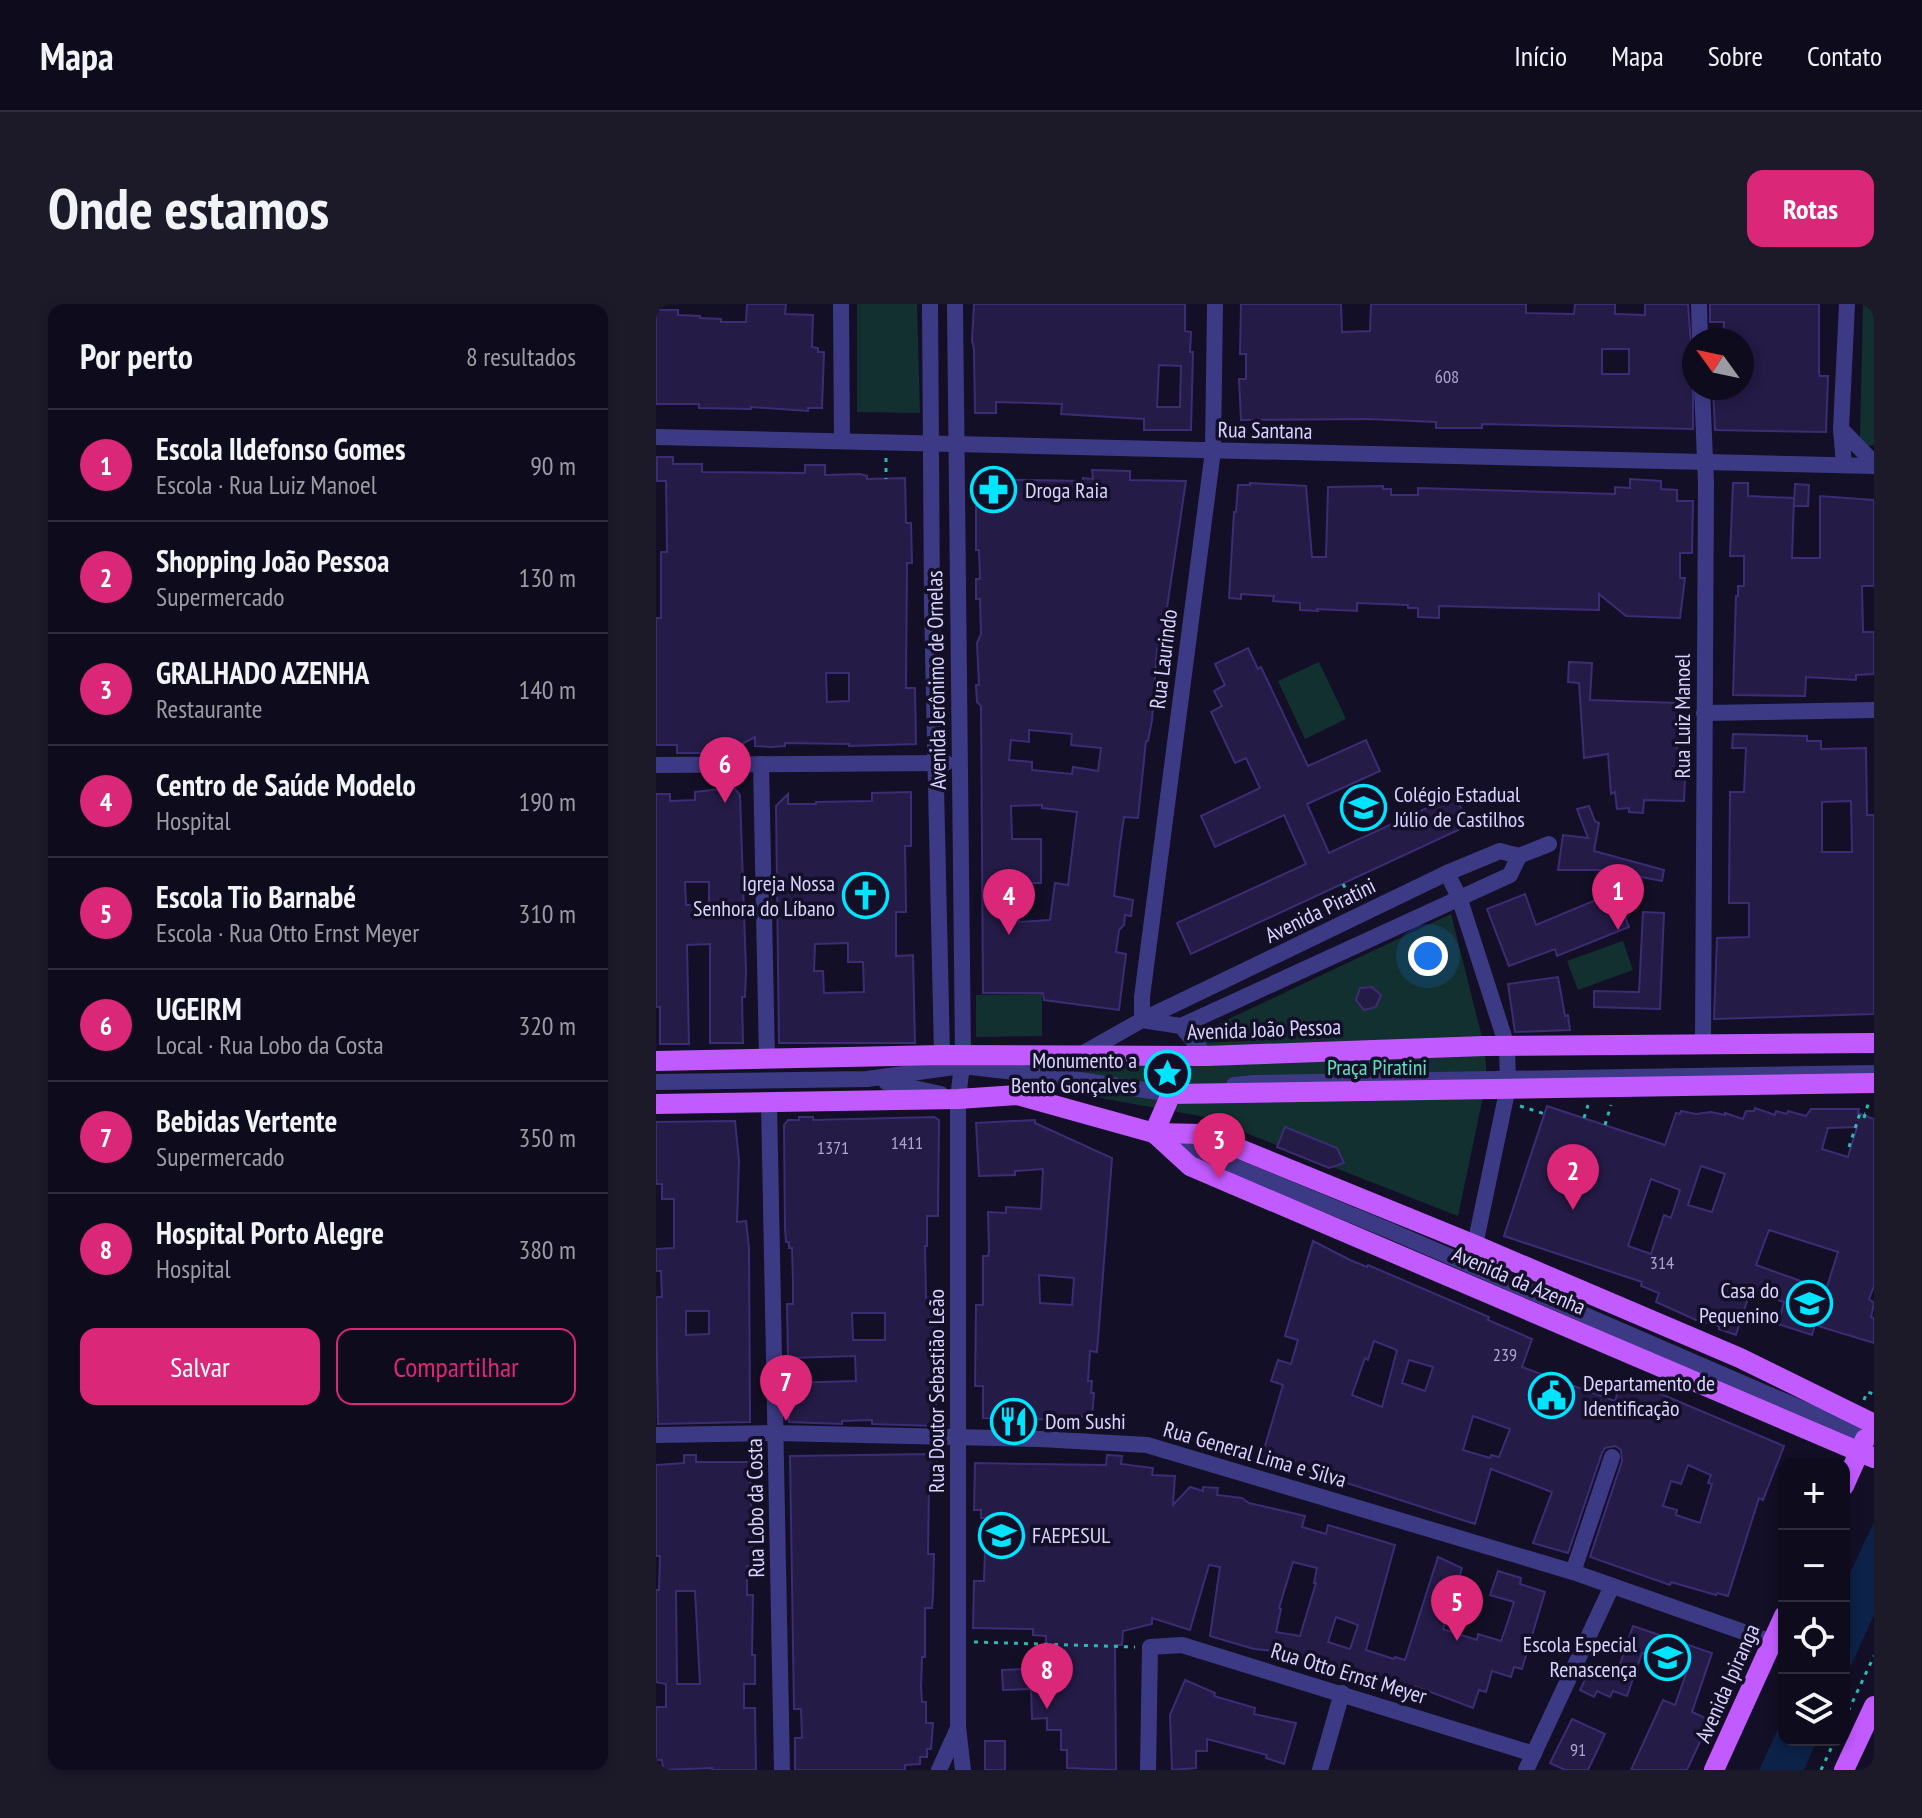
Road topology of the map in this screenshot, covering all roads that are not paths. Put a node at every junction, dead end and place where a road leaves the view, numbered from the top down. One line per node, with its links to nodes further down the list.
1 (841, 304): 11 (street)
2 (930, 304): 12 (street, Avenida Jerônimo de Ornelas)
3 (955, 304): 13 (street, Avenida Jerônimo de Ornelas)
4 (1215, 304): 14 (street, Rua Laurindo)
5 (1699, 304): 7 (street)
6 (1847, 304): 9 (street)
7 (1700, 328)
8 (1702, 400): 15 (street, Rua Luiz Manoel)
9 (1841, 429): 16 (street); 17 (street)
10 (656, 437): 11 (street, Rua Santana)
11 (842, 441): 12 (street, Rua Santana)
12 (933, 443): 13 (street, Rua Santana); 18 (street, Avenida Jerônimo de Ornelas)
13 (956, 444): 14 (street, Rua Santana); 19 (street, Avenida Jerônimo de Ornelas)
14 (1213, 451): 15 (street, Rua Santana); 32 (street, Rua Laurindo)
15 (1705, 463): 17 (street, Rua Santana); 21 (street, Rua Luiz Manoel)
16 (1874, 464): 17 (street, Rua Santana)
17 (1844, 465)
18 (932, 606): 19 (street); 24 (street, Avenida Jerônimo de Ornelas)
19 (957, 606): 22 (street, Avenida Jerônimo de Ornelas)
20 (1874, 710): 21 (street)
21 (1704, 713): 35 (street, Rua Luiz Manoel)
22 (959, 763): 24 (street); 30 (street, Avenida Jerônimo de Ornelas)
23 (761, 764): 24 (street); 25 (street); 39 (street)
24 (937, 764): 31 (street, Avenida Jerônimo de Ornelas)
25 (656, 765)
26 (1549, 844): 27 (street, Avenida Piratini)
27 (1519, 856): 28 (street, Avenida Piratini); 29 (street, Avenida Piratini)
28 (1447, 873): 29 (street); 32 (street, Avenida Piratini)
29 (1459, 897): 33 (street, Avenida Piratini); 36 (street)
30 (961, 914): 31 (street); 40 (street, Avenida Jerônimo de Ornelas)
31 (940, 915): 40 (street, Avenida Jerônimo de Ornelas)
32 (1142, 1020): 33 (street); 37 (street, Avenida Piratini)
33 (1181, 1026): 38 (street)
34 (1874, 1043): 35 (main road, Avenida João Pessoa)
35 (1703, 1044): 36 (main road, Avenida João Pessoa)
36 (1507, 1046): 38 (main road, Avenida João Pessoa); 45 (street)
37 (1079, 1055): 38 (main road, Avenida João Pessoa); 40 (main road, Avenida João Pessoa)
38 (1206, 1056)
39 (767, 1059): 40 (main road, Avenida João Pessoa); 41 (main road, Avenida João Pessoa)
40 (955, 1059): 43 (street); 47 (street); 48 (street, Rua Doutor Sebastião Leão)
41 (656, 1061)
42 (1874, 1073): 45 (street)
43 (867, 1079): 44 (street); 48 (street)
44 (656, 1082)
45 (1507, 1089): 46 (main road); 47 (main road); 52 (street)
46 (1872, 1092)
47 (1171, 1094): 51 (main road)
48 (958, 1099): 49 (main road); 51 (main road, Avenida da Azenha); 56 (street, Rua Doutor Sebastião Leão)
49 (769, 1102): 50 (main road); 53 (street, Rua Lobo da Costa)
50 (656, 1104)
51 (1154, 1133): 52 (main road, Avenida da Azenha); 55 (main road, Avenida da Azenha)
52 (1475, 1245): 55 (main road, Avenida da Azenha)
53 (776, 1433): 54 (street, Rua General Lima e Silva); 56 (street, Rua General Lima e Silva); 67 (street, Rua Lobo da Costa)
54 (656, 1435)
55 (1871, 1436): 58 (main road)
56 (958, 1438): 59 (street, Rua General Lima e Silva); 65 (street, Rua Doutor Sebastião Leão)
57 (1612, 1457): 59 (street)
58 (1850, 1475)
59 (1573, 1572): 60 (street, Rua General Lima e Silva)
60 (1612, 1586): 62 (street, Rua General Lima e Silva); 66 (street)
61 (1778, 1629): 62 (main road, Avenida Ipiranga)
62 (1772, 1642): 73 (main road, Avenida Ipiranga)
63 (1342, 1693): 66 (street, Rua Otto Ernst Meyer); 70 (street, Rua Otto Ernst Meyer); 71 (street)
64 (1874, 1706): 74 (main road)
65 (958, 1727): 68 (street, Rua Doutor Sebastião Leão); 69 (street, Rua Doutor Sebastião Leão)
66 (1534, 1754): 72 (street)
67 (782, 1770)
68 (939, 1770)
69 (963, 1770)
70 (1148, 1770)
71 (1320, 1770)
72 (1526, 1770)
73 (1714, 1770)
74 (1844, 1770)

